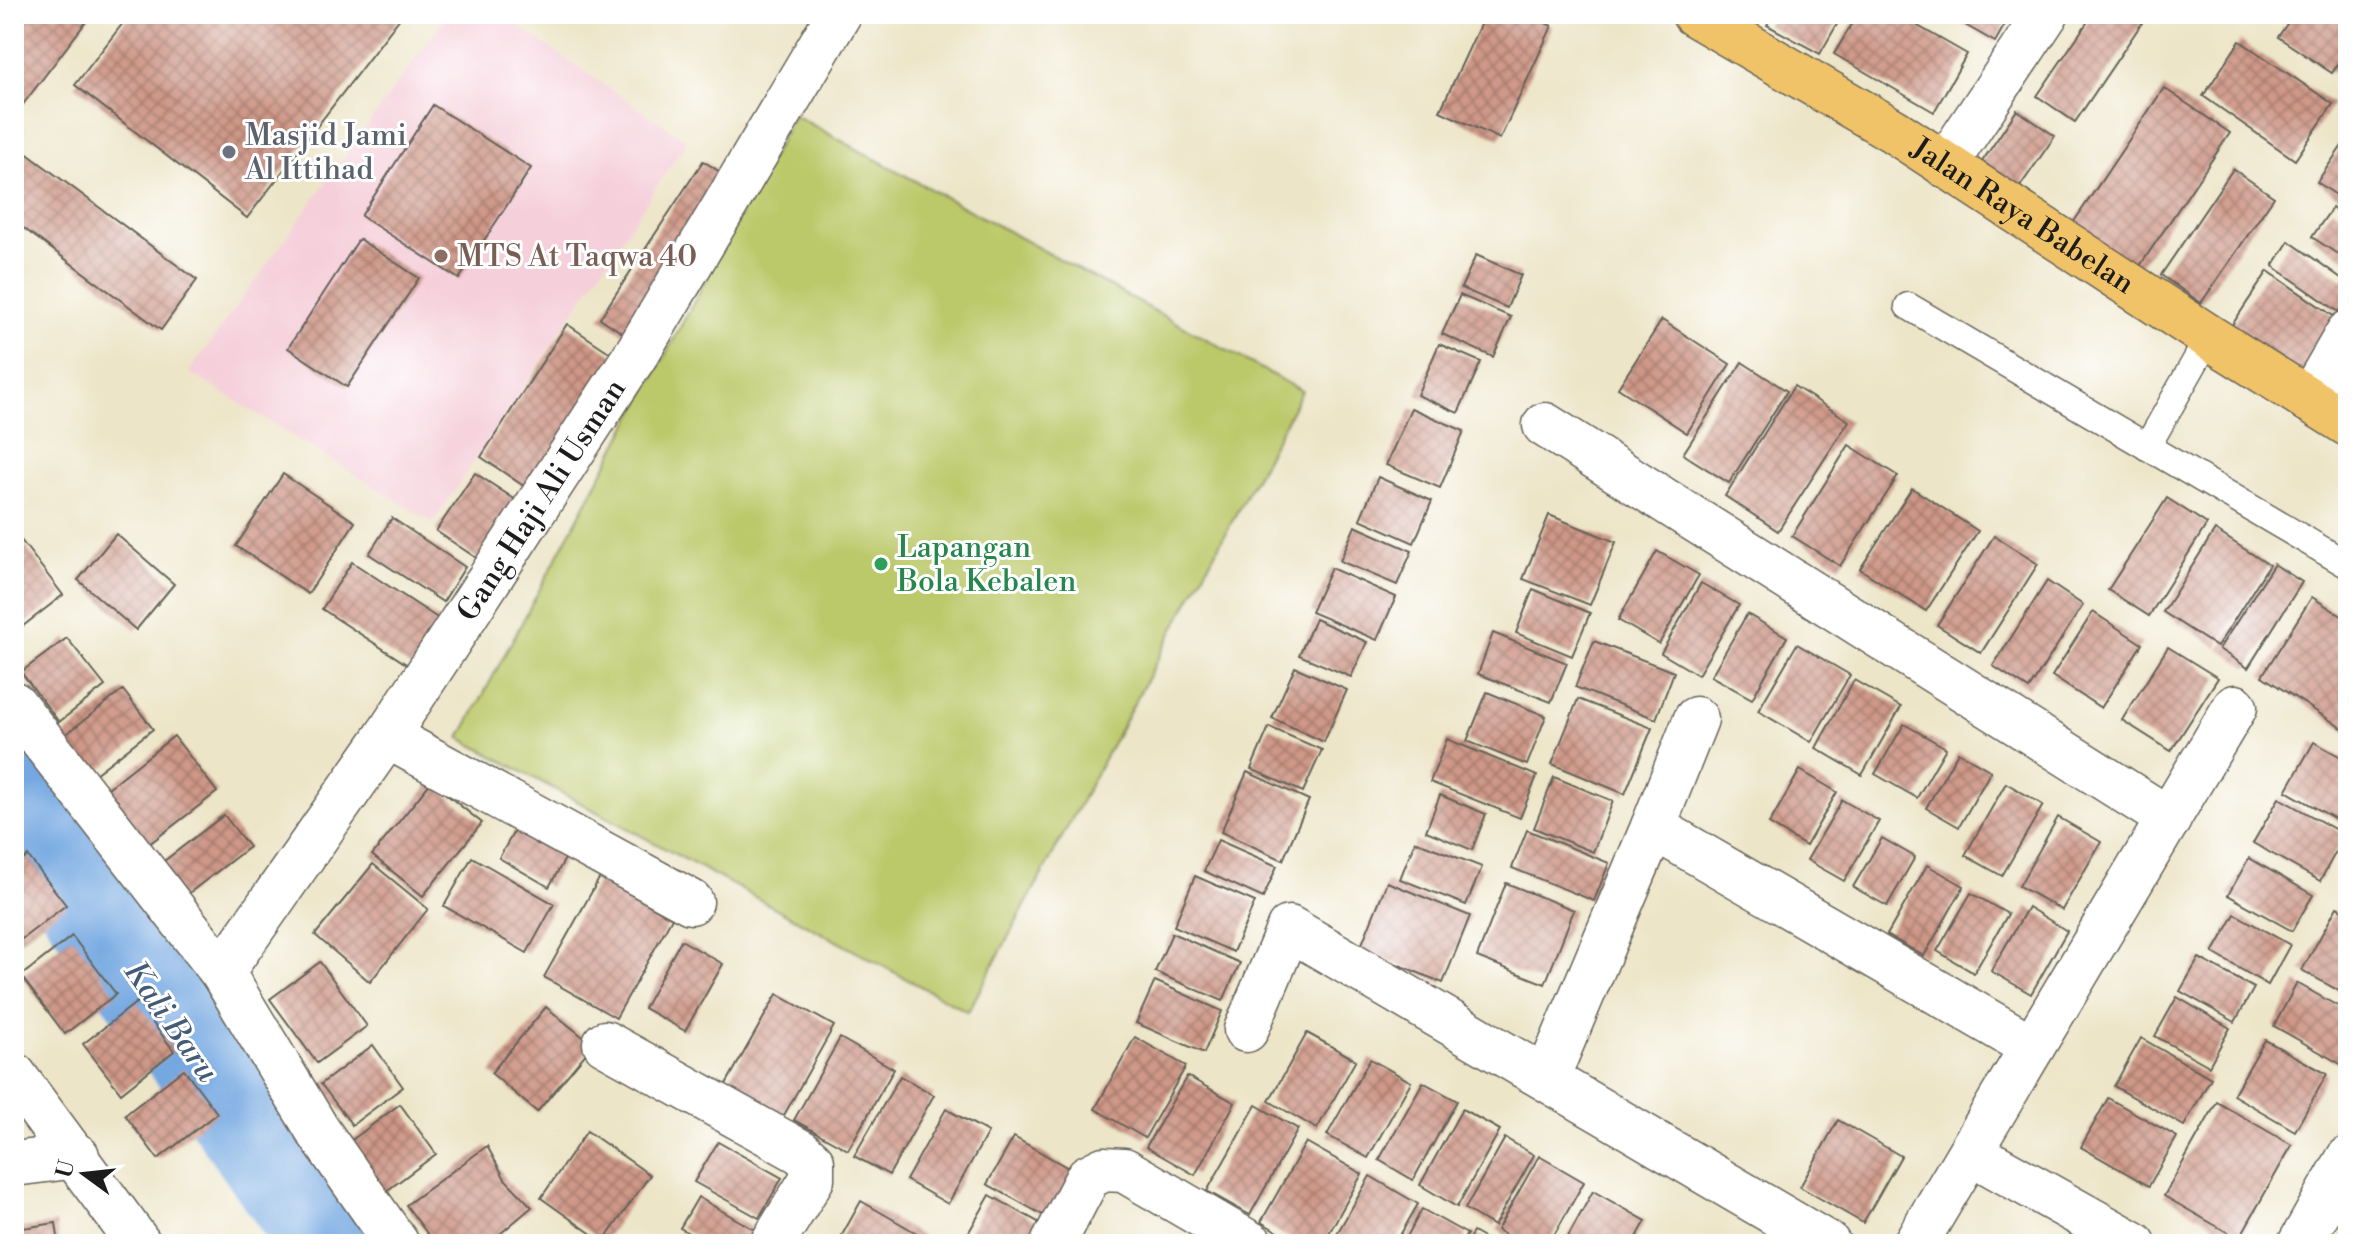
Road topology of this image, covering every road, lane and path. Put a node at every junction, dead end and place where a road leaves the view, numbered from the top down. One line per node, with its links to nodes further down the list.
1 (839, 14): 16 (street, Gang Haji Ali Usman)
2 (1694, 14): 4 (main road, Jalan Raya Babelan)
3 (2046, 14): 4 (street)
4 (1945, 165): 7 (main road, Jalan Raya Babelan)
5 (1908, 306): 11 (lane)
6 (2348, 333): 8 (street)
7 (2209, 337): 8 (main road, Jalan Raya Babelan); 11 (lane)
8 (2309, 400): 9 (main road, Jalan Raya Babelan)
9 (2348, 424)
10 (1545, 425): 17 (street)
11 (2147, 447): 12 (lane)
12 (2348, 565)
13 (14, 704): 20 (street)
14 (2235, 707): 17 (street)
15 (1696, 719): 18 (street)
16 (387, 736): 19 (street); 20 (street, Gang Haji Ali Usman)
17 (2169, 819): 23 (street)
18 (1653, 827): 23 (street); 25 (street)
19 (691, 902)
20 (222, 972): 31 (street)
21 (1246, 1030): 25 (street)
22 (605, 1043): 32 (street)
23 (2032, 1047): 26 (street)
24 (14, 1075): 27 (street)
25 (1547, 1078): 35 (street)
26 (1970, 1152): 36 (street); 37 (street)
27 (77, 1156): 29 (street); 30 (street)
28 (2347, 1162): 38 (street)
29 (14, 1164)
30 (139, 1244)
31 (397, 1244)
32 (772, 1244)
33 (1053, 1244): 34 (street)
34 (1251, 1244)
35 (1828, 1244)
36 (1915, 1244)
37 (2134, 1244)
38 (2300, 1244)

